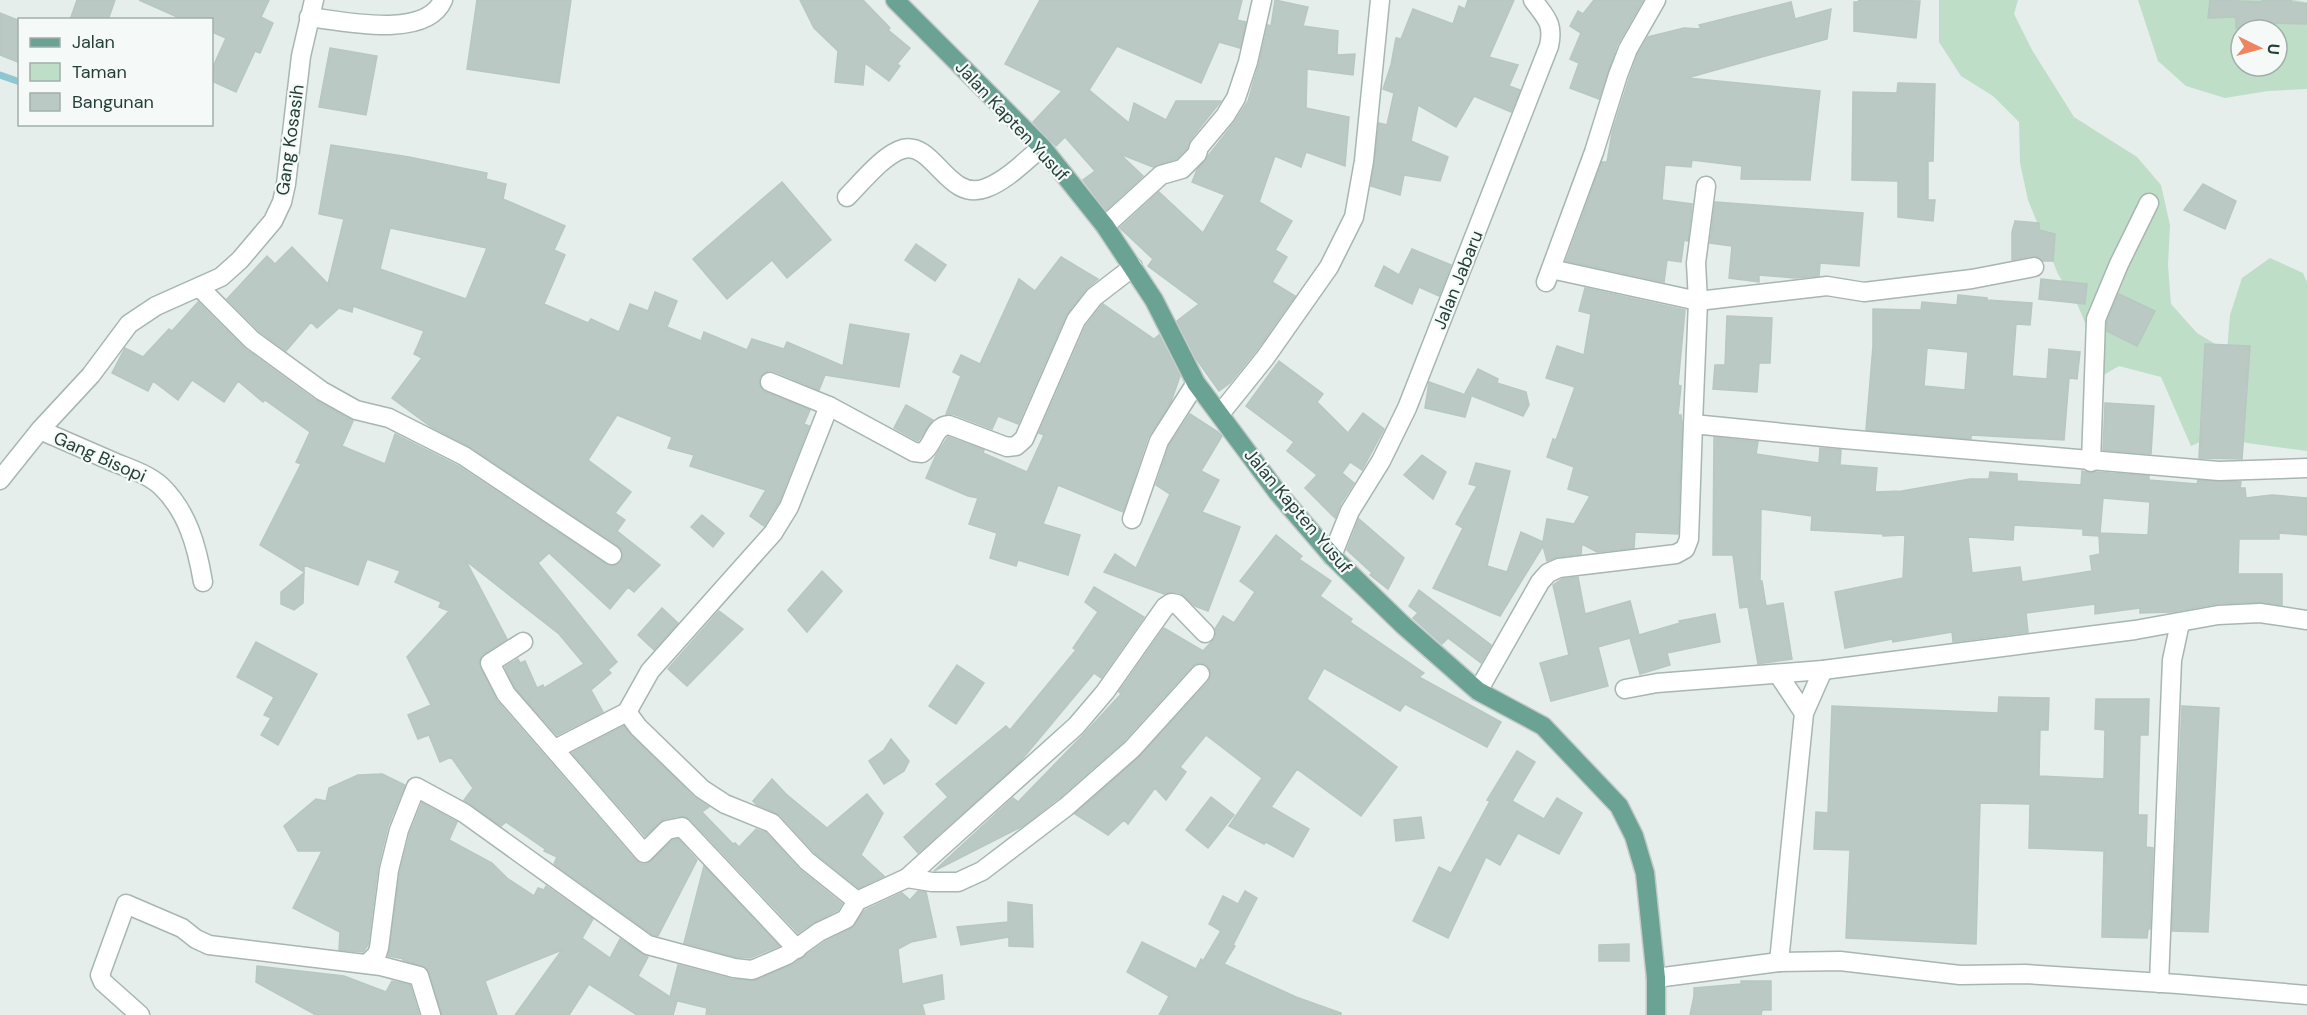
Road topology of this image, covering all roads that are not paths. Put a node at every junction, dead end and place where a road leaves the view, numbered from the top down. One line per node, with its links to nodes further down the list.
1 (443, 0): 7 (street)
2 (895, 0): 8 (main road, Jalan Kapten Yusuf)
3 (1262, 0): 12 (street)
4 (1380, 0): 20 (street)
5 (1533, 0): 28 (street, Jalan Jabaru)
6 (1656, 0): 16 (street)
7 (311, 8): 15 (street, Gang Kosasih)
8 (1041, 147): 10 (street); 12 (main road, Jalan Kapten Yusuf)
9 (1706, 186): 16 (street)
10 (847, 197)
11 (2150, 203): 23 (street)
12 (1105, 226): 13 (main road, Jalan Kapten Yusuf)
13 (1132, 267): 18 (main road, Jalan Kapten Yusuf); 19 (street)
14 (2034, 267): 16 (street)
15 (200, 288): 22 (street, Gang Kosasih); 27 (street)
16 (1698, 301): 21 (street)
17 (770, 382): 19 (street)
18 (1196, 383): 20 (main road, Jalan Kapten Yusuf); 26 (street)
19 (829, 406): 39 (street)
20 (1220, 414): 28 (main road, Jalan Kapten Yusuf)
21 (1693, 424): 23 (street); 38 (street)
22 (40, 430): 25 (street, Gang Kosasih); 29 (street, Gang Bisopi)
23 (2091, 462): 24 (street)
24 (2307, 468)
25 (0, 480)
26 (1132, 519)
27 (612, 555)
28 (1332, 556): 38 (main road, Jalan Kapten Yusuf)
29 (203, 582)
30 (2307, 620): 31 (street)
31 (2180, 623): 34 (street); 48 (street)
32 (1205, 633): 42 (street)
33 (524, 642): 41 (street)
34 (1823, 670): 36 (street); 40 (street)
35 (1200, 674): 42 (street)
36 (1778, 674): 37 (street); 40 (street)
37 (1625, 689)
38 (1478, 692): 47 (main road, Jalan Kapten Yusuf)
39 (627, 712): 41 (street); 43 (street)
40 (1804, 713): 45 (street)
41 (555, 749): 44 (street)
42 (907, 879): 43 (street)
43 (857, 901): 44 (street)
44 (797, 949): 46 (street)
45 (1779, 962): 47 (street); 48 (street)
46 (367, 964): 50 (street); 51 (street)
47 (1656, 978): 52 (main road, Jalan Kapten Yusuf)
48 (2159, 983): 49 (street)
49 (2307, 995)
50 (140, 1015)
51 (431, 1015)
52 (1656, 1015)

